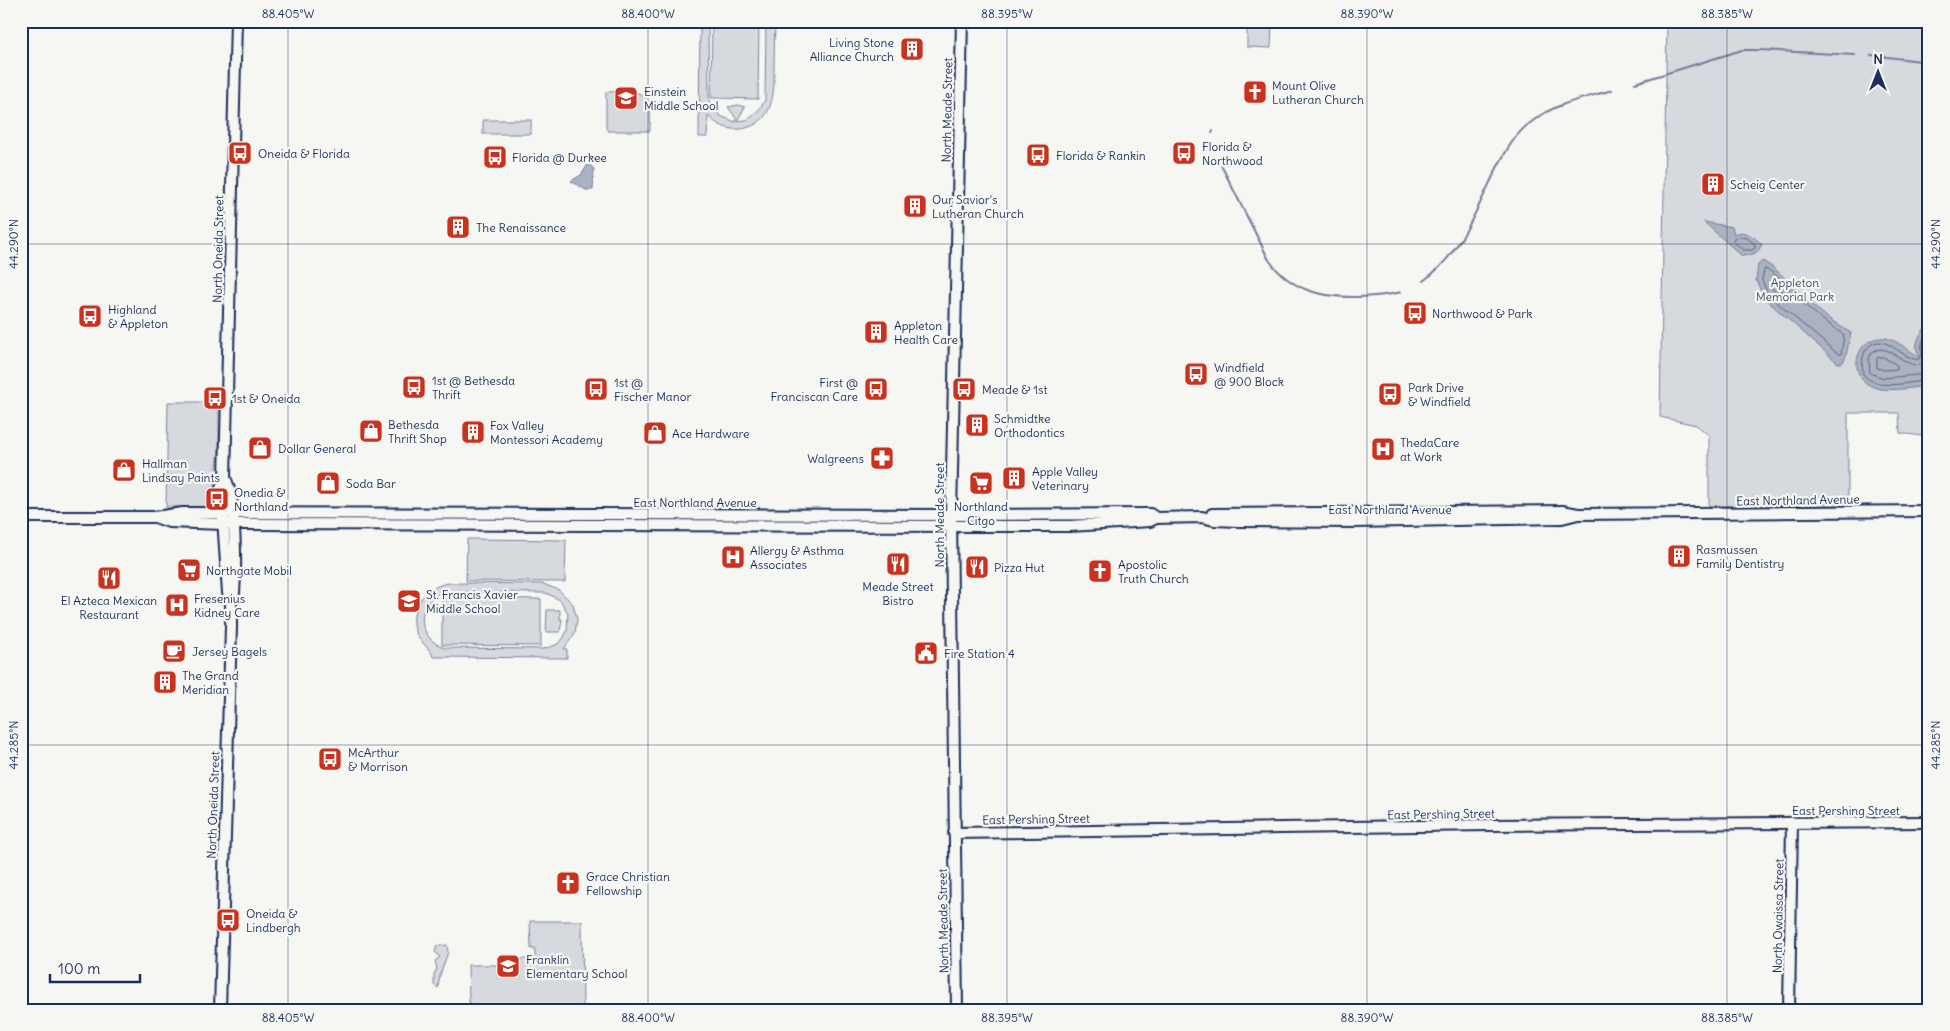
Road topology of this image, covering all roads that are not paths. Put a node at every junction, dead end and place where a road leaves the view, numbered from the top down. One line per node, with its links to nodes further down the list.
1 (236, 21): 4 (main road, North Oneida Street)
2 (962, 21): 7 (main road, North Meade Street)
3 (1929, 511): 7 (main road, East Northland Avenue)
4 (228, 513): 6 (main road, East Northland Avenue); 7 (main road, East Northland Avenue); 8 (main road, North Oneida Street)
5 (21, 517): 6 (main road)
6 (155, 517): 8 (main road, East Northland Avenue)
7 (951, 521): 8 (main road, East Northland Avenue); 11 (main road, North Meade Street)
8 (228, 524): 12 (main road, North Oneida Street)
9 (1792, 822): 10 (main road, East Pershing Street); 11 (main road, East Pershing Street); 14 (main road, North Owaissa Street)
10 (1929, 822)
11 (954, 833): 13 (main road, North Meade Street)
12 (220, 1010)
13 (957, 1010)
14 (1789, 1010)

